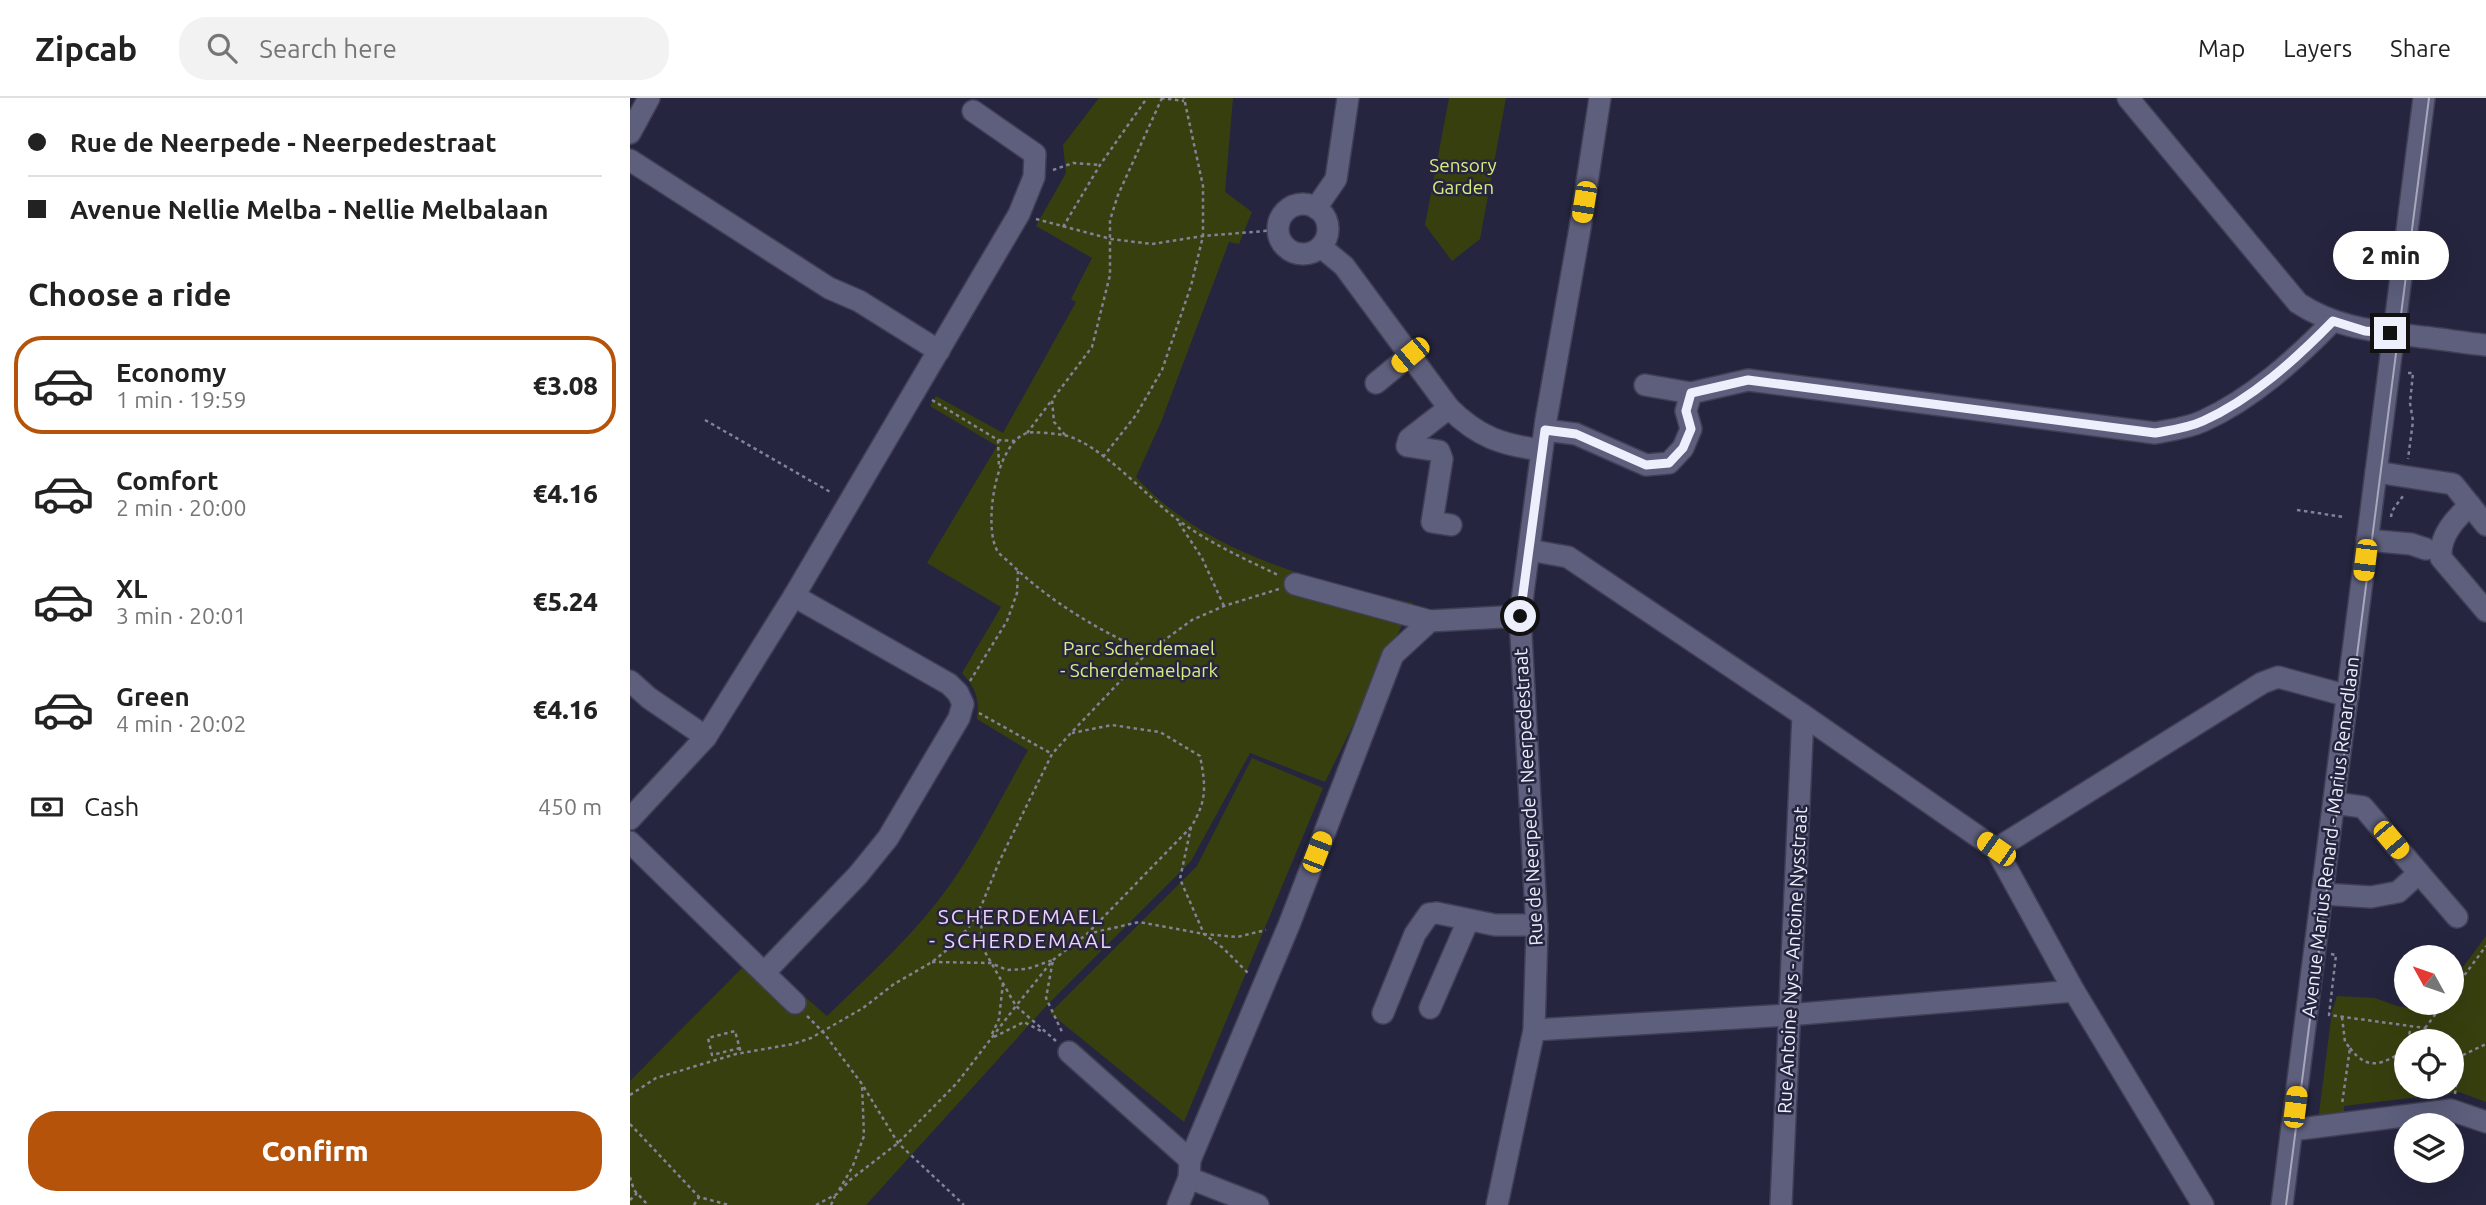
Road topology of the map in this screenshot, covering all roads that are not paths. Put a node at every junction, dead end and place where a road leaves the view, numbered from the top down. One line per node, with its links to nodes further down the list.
1 (649, 98): 7 (street)
2 (1348, 98): 9 (street)
3 (1600, 98): 20 (street, Rue de Neerpede - Neerpedestraat)
4 (2128, 98): 11 (street)
5 (2424, 98): 12 (street, Avenue Marius Renard - Marius Renardlaan)
6 (973, 111): 14 (street)
7 (630, 133)
8 (630, 160): 14 (street)
9 (1316, 208): 10 (street); 10 (street)
10 (1321, 247): 15 (street)
11 (2333, 321): 12 (street); 18 (street)
12 (2394, 334): 13 (street); 21 (street, Avenue Marius Renard - Marius Renardlaan)
13 (2486, 345)
14 (939, 351): 29 (street)
15 (1410, 355): 16 (street); 19 (street)
16 (1376, 383)
17 (1645, 385): 18 (street)
18 (1691, 393): 20 (street)
19 (1449, 408): 20 (street); 23 (street)
20 (1544, 440): 27 (street, Rue de Neerpede - Neerpedestraat)
21 (2376, 472): 22 (street); 25 (street, Avenue Marius Renard - Marius Renardlaan)
22 (2470, 505): 24 (street); 30 (street)
23 (1451, 525)
24 (2486, 525)
25 (2367, 540): 26 (street); 34 (street, Avenue Marius Renard - Marius Renardlaan)
26 (2426, 549)
27 (1529, 550): 31 (street, Rue de Neerpede - Neerpedestraat); 35 (street)
28 (1295, 584): 32 (street)
29 (794, 596): 36 (street); 46 (street)
30 (2486, 611)
31 (1520, 616): 32 (street); 45 (street, Rue de Neerpede - Neerpedestraat)
32 (1430, 621): 56 (street)
33 (630, 681): 36 (street)
34 (2348, 696): 37 (street, Avenue Marius Renard - Marius Renardlaan); 40 (street)
35 (1803, 715): 40 (street); 51 (street, Rue Antoine Nys - Antoine Nysstraat)
36 (706, 737): 38 (street)
37 (2334, 803): 41 (street); 42 (street, Avenue Marius Renard - Marius Renardlaan)
38 (630, 819)
39 (630, 842): 46 (street)
40 (1996, 849): 47 (street)
41 (2418, 873): 42 (street); 43 (street)
42 (2323, 894): 55 (street, Avenue Marius Renard - Marius Renardlaan)
43 (2457, 917)
44 (1468, 921): 45 (street); 49 (street); 50 (street)
45 (1537, 925): 52 (street, Rue de Neerpede - Neerpedestraat)
46 (764, 973): 48 (street)
47 (2074, 991): 51 (street); 62 (street)
48 (796, 1003)
49 (1430, 1008)
50 (1383, 1013)
51 (1788, 1015): 52 (street); 61 (street, Rue Antoine Nys - Antoine Nysstraat)
52 (1534, 1030): 60 (street, Rue de Neerpede - Neerpedestraat)
53 (1067, 1050): 56 (street)
54 (2486, 1122): 55 (street)
55 (2292, 1130): 57 (street, Avenue Marius Renard - Marius Renardlaan)
56 (1189, 1169): 58 (street); 59 (street)
57 (2281, 1204)
58 (1178, 1205)
59 (1258, 1205)
60 (1497, 1205)
61 (1781, 1205)
62 (2203, 1205)

